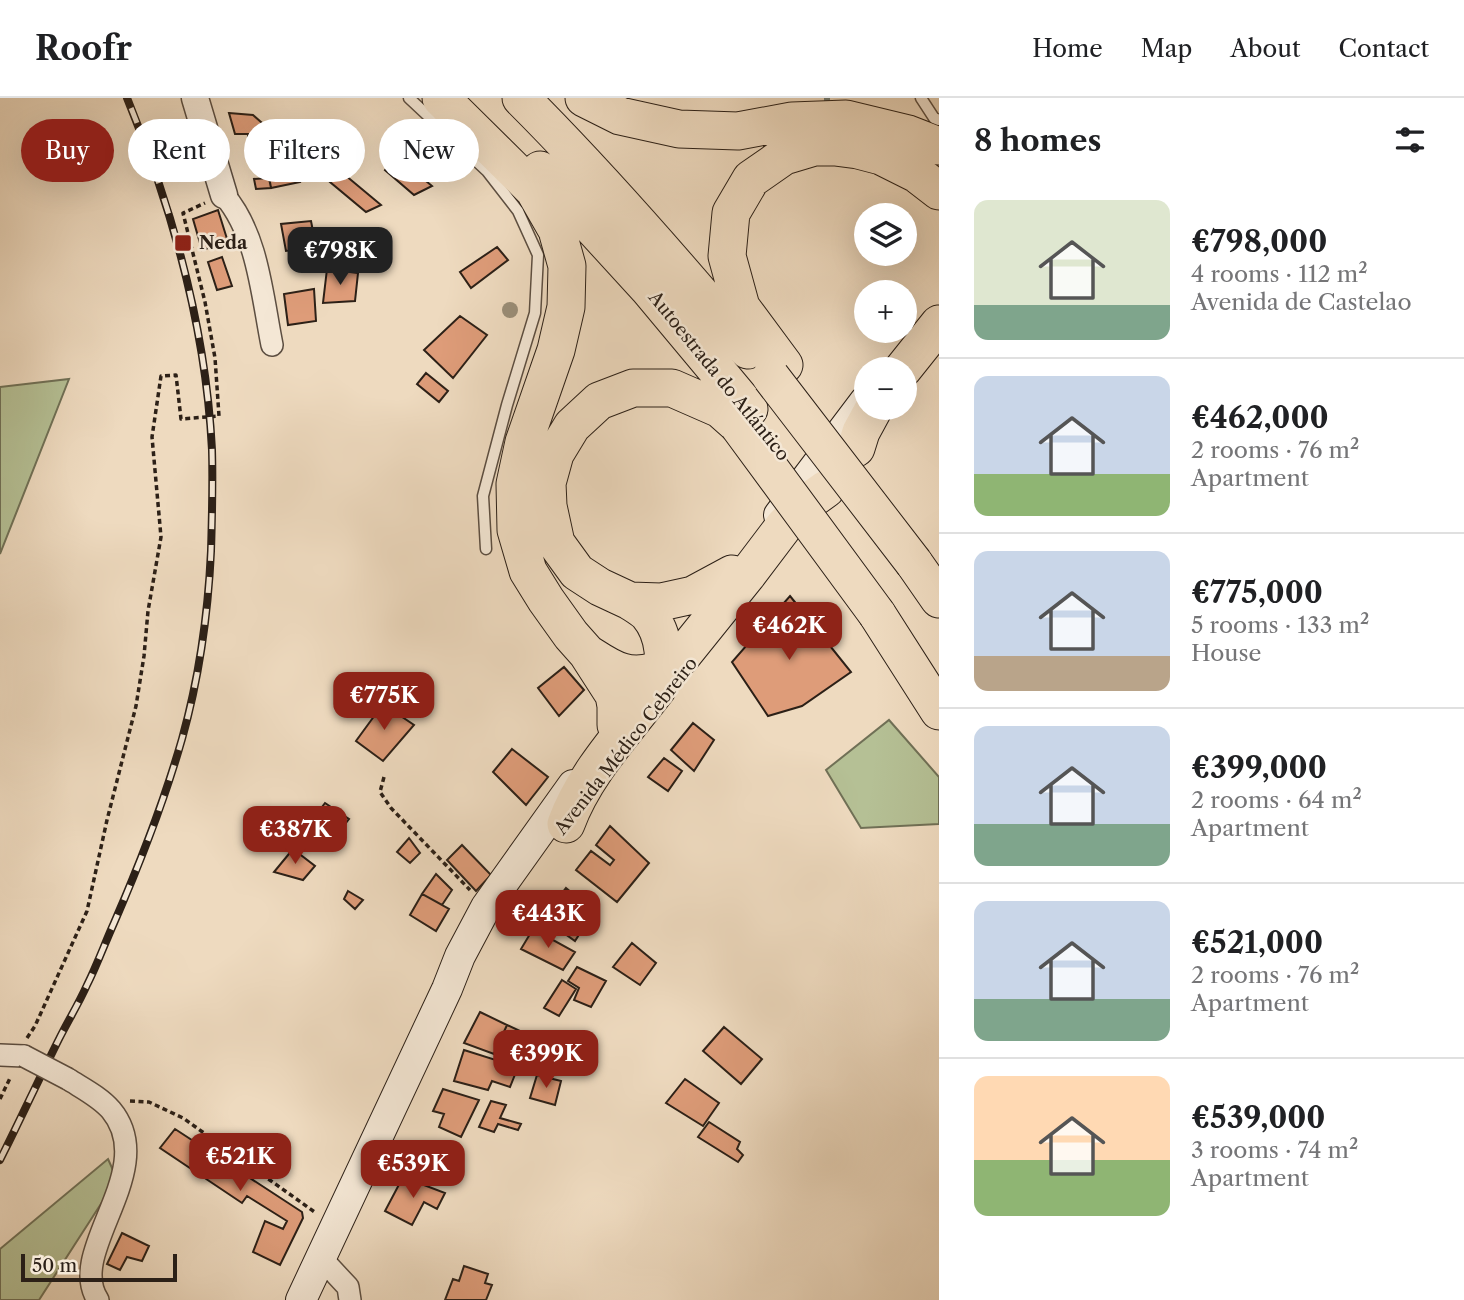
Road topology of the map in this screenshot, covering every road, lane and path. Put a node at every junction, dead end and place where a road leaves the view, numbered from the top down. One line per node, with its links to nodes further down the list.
1 (195, 98): 12 (street)
2 (409, 98): 29 (lane)
3 (441, 98): 35 (highway)
4 (467, 98): 24 (highway, Autoestrada do Atlántico)
5 (521, 98): 21 (highway)
6 (584, 98): 9 (highway)
7 (921, 98): 8 (lane)
8 (939, 120)
9 (939, 146)
10 (881, 156): 11 (highway); 14 (highway); 21 (highway)
11 (939, 191)
12 (224, 195): 18 (street)
13 (184, 213): 44 (path)
14 (939, 220)
15 (939, 307): 19 (main road)
16 (939, 324): 20 (highway)
17 (939, 343): 22 (main road)
18 (272, 345)
19 (899, 357)
20 (913, 357)
21 (778, 371): 30 (highway, bridge)
22 (917, 371)
23 (854, 415): 31 (main road, Avenida Médico Cebreiro)
24 (743, 417): 33 (highway); 34 (highway, bridge)
25 (868, 420): 27 (highway)
26 (878, 420): 27 (main road, Avenida Médico Cebreiro)
27 (856, 448): 28 (main road, Avenida Médico Cebreiro)
28 (825, 489): 36 (highway); 41 (main road, Avenida Médico Cebreiro)
29 (486, 549)
30 (925, 561): 32 (highway)
31 (732, 574): 33 (highway); 36 (main road, Avenida Médico Cebreiro)
32 (939, 599)
33 (630, 601): 36 (highway)
34 (883, 605): 37 (highway); 38 (highway)
35 (587, 653): 36 (highway); 39 (highway)
36 (663, 668): 39 (main road, Avenida Médico Cebreiro); 41 (highway)
37 (939, 680)
38 (939, 711)
39 (616, 725): 42 (main road, Avenida Médico Cebreiro)
40 (384, 777): 42 (path)
41 (566, 824): 43 (main road, Avenida Médico Cebreiro)
42 (486, 907): 43 (main road, Avenida Médico Cebreiro)
43 (447, 989): 47 (main road, Avenida Médico Cebreiro)
44 (13, 1056): 45 (path); 46 (street, bridge)
45 (0, 1099)
46 (103, 1101): 47 (path); 50 (street)
47 (336, 1226): 48 (main road, Avenida Médico Cebreiro)
48 (321, 1258): 49 (street); 51 (main road, Avenida Médico Cebreiro)
49 (353, 1296)
50 (98, 1300)
51 (301, 1300)

